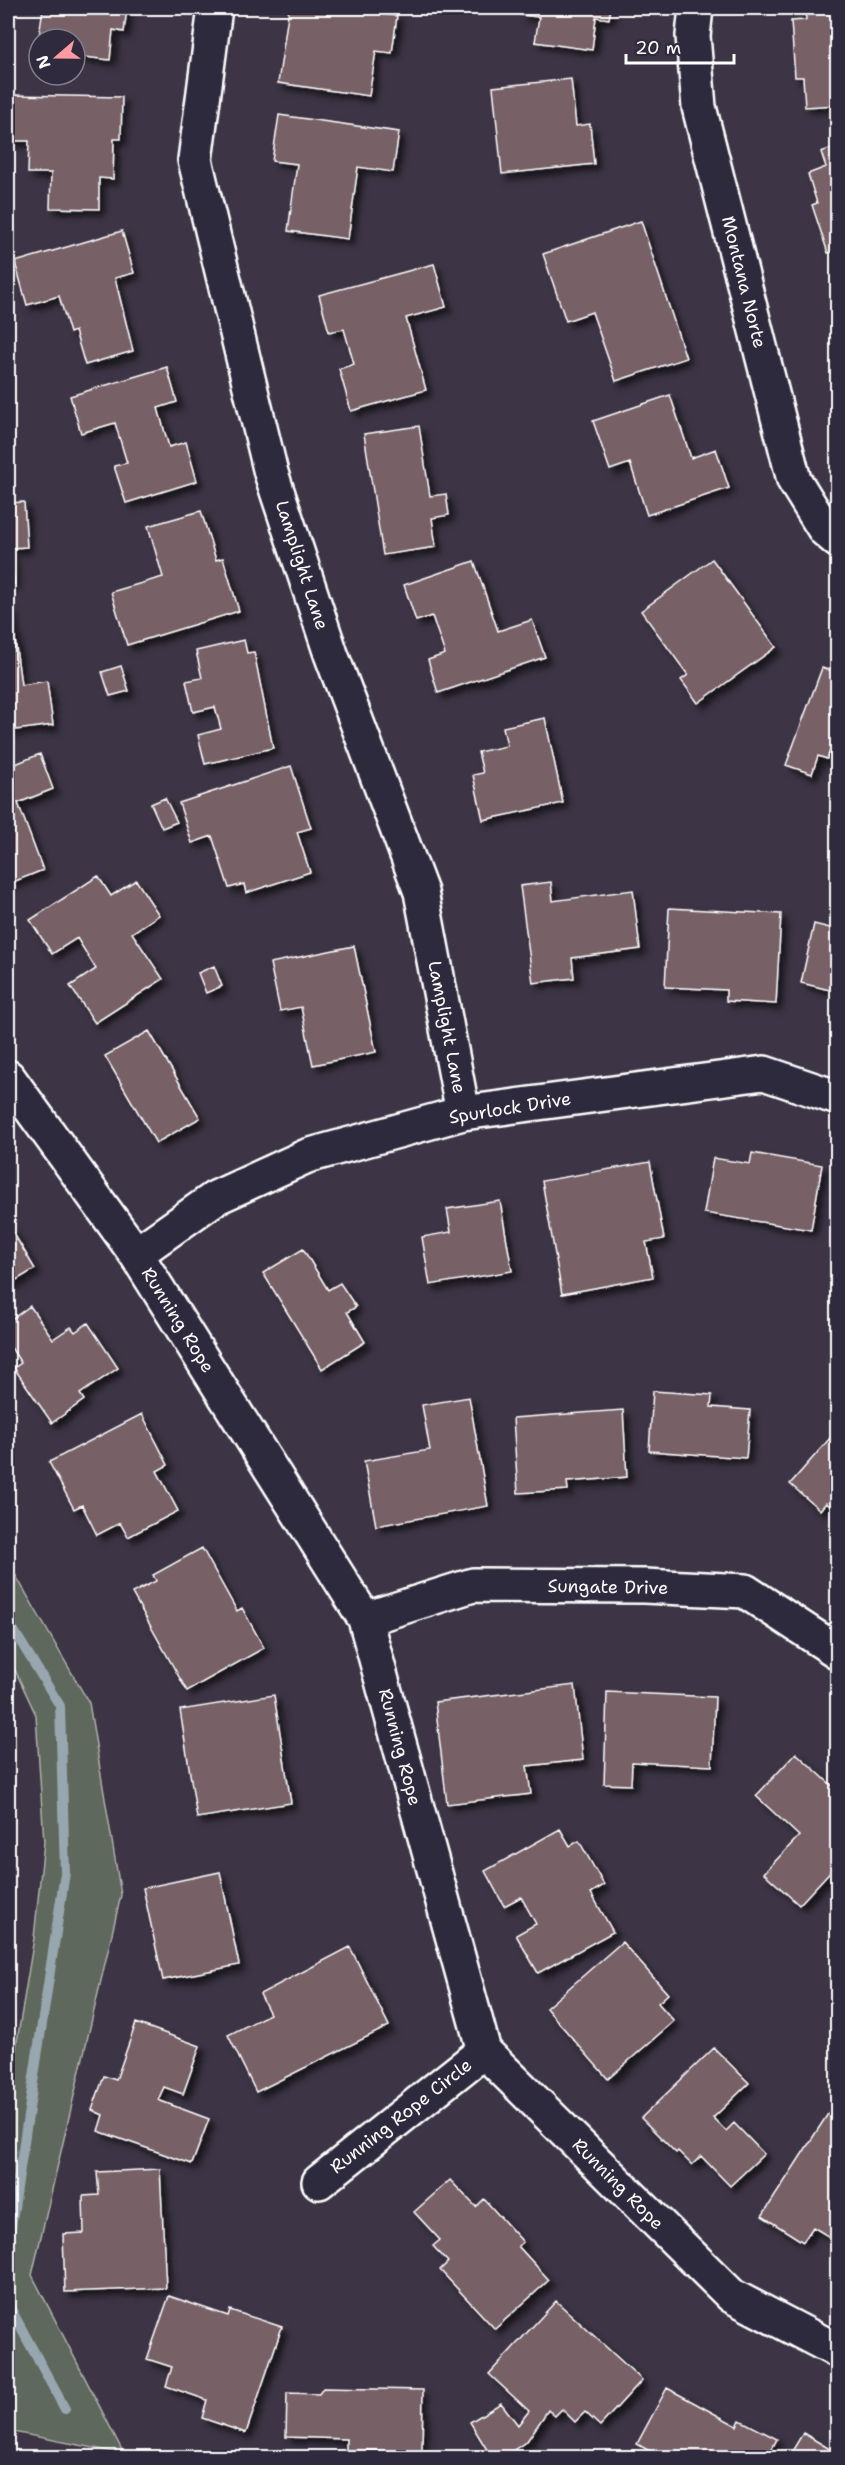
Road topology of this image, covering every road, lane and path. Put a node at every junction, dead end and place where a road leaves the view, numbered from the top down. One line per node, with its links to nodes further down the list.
1 (215, 8): 6 (street, Lamplight Lane)
2 (696, 8): 3 (street, Montana Norte)
3 (837, 541)
4 (8, 1077): 7 (street, Running Rope)
5 (837, 1098): 6 (street, Spurlock Drive)
6 (463, 1113): 7 (street, Spurlock Drive)
7 (136, 1254): 8 (street, Running Rope)
8 (365, 1619): 9 (street, Sungate Drive); 10 (street, Running Rope)
9 (837, 1652)
10 (484, 2051): 11 (street, Running Rope Circle); 12 (street, Running Rope)
11 (319, 2182)
12 (837, 2351)

